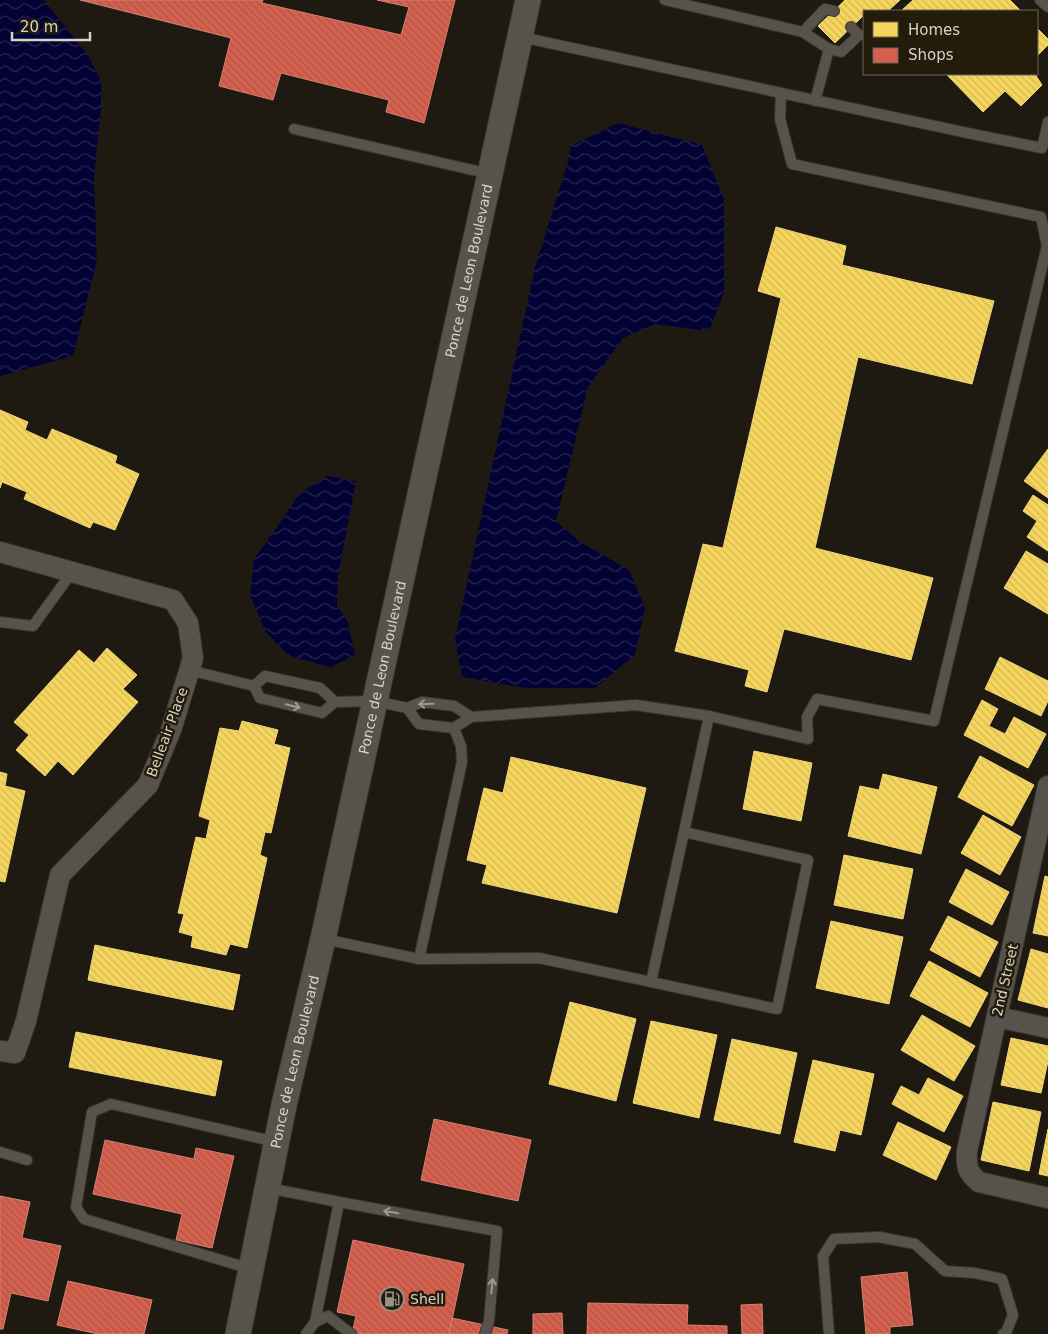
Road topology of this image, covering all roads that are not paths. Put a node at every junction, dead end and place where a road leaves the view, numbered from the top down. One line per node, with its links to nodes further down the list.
1 (528, 0): 8 (street, Ponce de Leon Boulevard)
2 (665, 0): 7 (lane)
3 (1040, 0): 4 (lane)
4 (1048, 7)
5 (834, 11): 7 (lane)
6 (851, 27): 9 (lane)
7 (803, 32): 9 (lane)
8 (520, 37): 10 (lane); 14 (street, Ponce de Leon Boulevard)
9 (829, 49): 11 (lane)
10 (781, 93): 11 (lane); 23 (lane)
11 (815, 100): 12 (lane)
12 (1048, 122)
13 (294, 128): 14 (lane)
14 (490, 174): 20 (street, Ponce de Leon Boulevard)
15 (0, 552): 16 (street, Belleair Place)
16 (72, 572): 17 (lane); 18 (street, Belleair Place)
17 (0, 622)
18 (190, 670): 19 (lane); 34 (street, Belleair Place)
19 (254, 686): 21 (lane); 21 (lane, one-way to 21)
20 (375, 701): 21 (lane); 22 (lane); 29 (street, Ponce de Leon Boulevard)
21 (335, 702)
22 (407, 708): 24 (lane, one-way to 22); 25 (lane)
23 (709, 716): 24 (lane); 27 (lane)
24 (471, 717): 25 (lane)
25 (454, 728): 30 (lane)
26 (1048, 786): 28 (street, 2nd Street)
27 (684, 832): 31 (lane); 31 (lane)
28 (1040, 859): 32 (street, 2nd Street)
29 (323, 939): 30 (lane); 35 (street, Ponce de Leon Boulevard)
30 (420, 959): 31 (lane)
31 (651, 982)
32 (997, 1017): 33 (street); 39 (street, 2nd Street)
33 (1048, 1028)
34 (0, 1051)
35 (276, 1142): 38 (street, Ponce de Leon Boulevard); 41 (lane)
36 (0, 1152): 37 (lane)
37 (27, 1160)
38 (267, 1188): 40 (lane); 41 (street, Ponce de Leon Boulevard)
39 (1048, 1198)
40 (339, 1202): 42 (lane); 46 (lane, one-way to 40)
41 (251, 1269): 43 (street, Ponce de Leon Boulevard)
42 (316, 1322): 44 (lane); 45 (lane)
43 (242, 1333)
44 (306, 1334)
45 (351, 1334)
46 (484, 1334)
47 (829, 1334): 48 (lane)
48 (1003, 1334)

